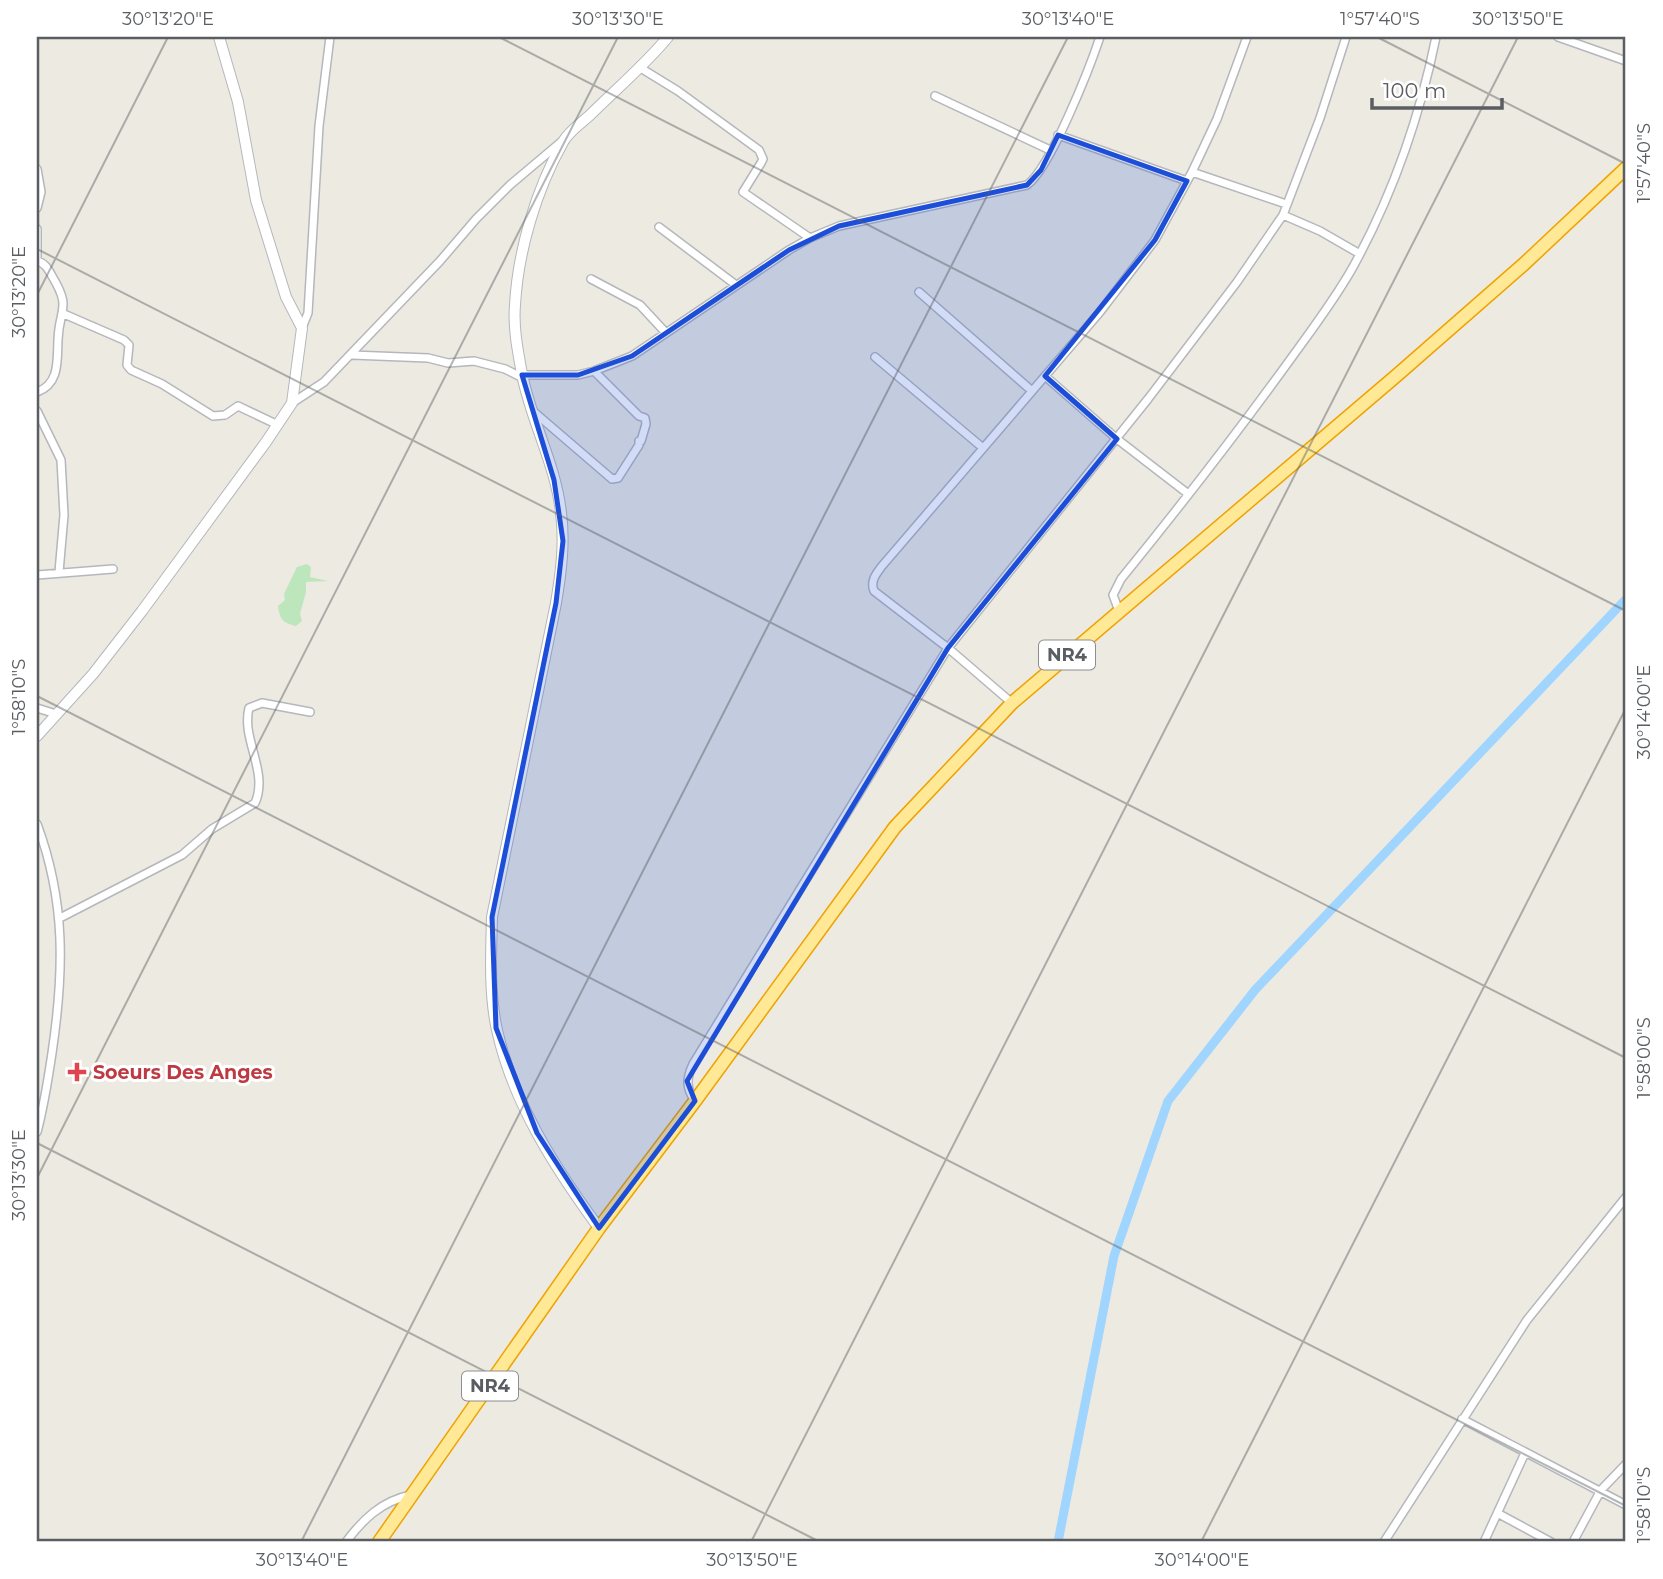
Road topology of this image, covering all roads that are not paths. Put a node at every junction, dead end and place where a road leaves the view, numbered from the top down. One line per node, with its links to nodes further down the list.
1 (219, 37): 31 (street)
2 (330, 37): 31 (street)
3 (668, 37): 10 (street)
4 (1100, 37): 12 (street)
5 (1247, 37): 17 (street)
6 (1346, 37): 19 (street)
7 (1436, 37): 25 (street)
8 (1558, 37): 9 (street)
9 (1626, 61)
10 (639, 66): 13 (street); 24 (street)
11 (935, 96): 14 (street)
12 (1058, 135): 14 (street); 18 (street)
13 (564, 140): 33 (street); 36 (street)
14 (1050, 150): 24 (street)
15 (37, 169): 20 (street)
16 (1626, 169): 50 (highway, NR4)
17 (1192, 172): 18 (street); 19 (street)
18 (1187, 181): 37 (street)
19 (1286, 204): 21 (street)
20 (37, 208)
21 (1283, 215): 25 (street); 44 (street)
22 (659, 227): 28 (street)
23 (37, 229): 26 (street)
24 (810, 237): 28 (street)
25 (1360, 254): 46 (street)
26 (37, 259): 30 (street)
27 (591, 279): 32 (street)
28 (736, 285): 32 (street)
29 (919, 292): 38 (street)
30 (64, 314): 39 (street); 43 (street)
31 (302, 328): 40 (street)
32 (666, 333): 35 (street)
33 (352, 355): 36 (street); 40 (street)
34 (875, 357): 45 (street)
35 (594, 372): 36 (street); 42 (street)
36 (523, 376): 42 (street)
37 (1045, 376): 38 (street); 44 (street)
38 (1032, 391): 45 (street)
39 (37, 392)
40 (292, 403): 43 (street)
41 (37, 411): 48 (street)
42 (534, 412): 62 (street)
43 (278, 425): 55 (street)
44 (1117, 439): 46 (street); 51 (street)
45 (984, 448): 51 (street)
46 (1187, 493): 50 (street)
47 (113, 569): 48 (street)
48 (59, 572): 49 (street)
49 (37, 575)
50 (1119, 611): 52 (highway, NR4)
51 (948, 648): 52 (street); 59 (street)
52 (1012, 703): 59 (highway, NR4)
53 (37, 708): 55 (street)
54 (310, 712): 58 (street)
55 (56, 714): 56 (street)
56 (37, 736)
57 (37, 824): 58 (street)
58 (60, 918): 60 (street)
59 (695, 1101): 62 (highway, NR4)
60 (37, 1132)
61 (1626, 1197): 63 (street)
62 (600, 1228): 67 (highway, NR4)
63 (1462, 1419): 64 (street); 72 (street)
64 (1525, 1453): 66 (street); 69 (street)
65 (1626, 1464): 66 (street)
66 (1601, 1490): 68 (street); 75 (street)
67 (411, 1495): 70 (street); 71 (highway, NR4)
68 (1626, 1505)
69 (1499, 1514): 73 (street); 74 (street)
70 (346, 1542)
71 (379, 1542)
72 (1384, 1542)
73 (1484, 1542)
74 (1551, 1542)
75 (1573, 1542)

